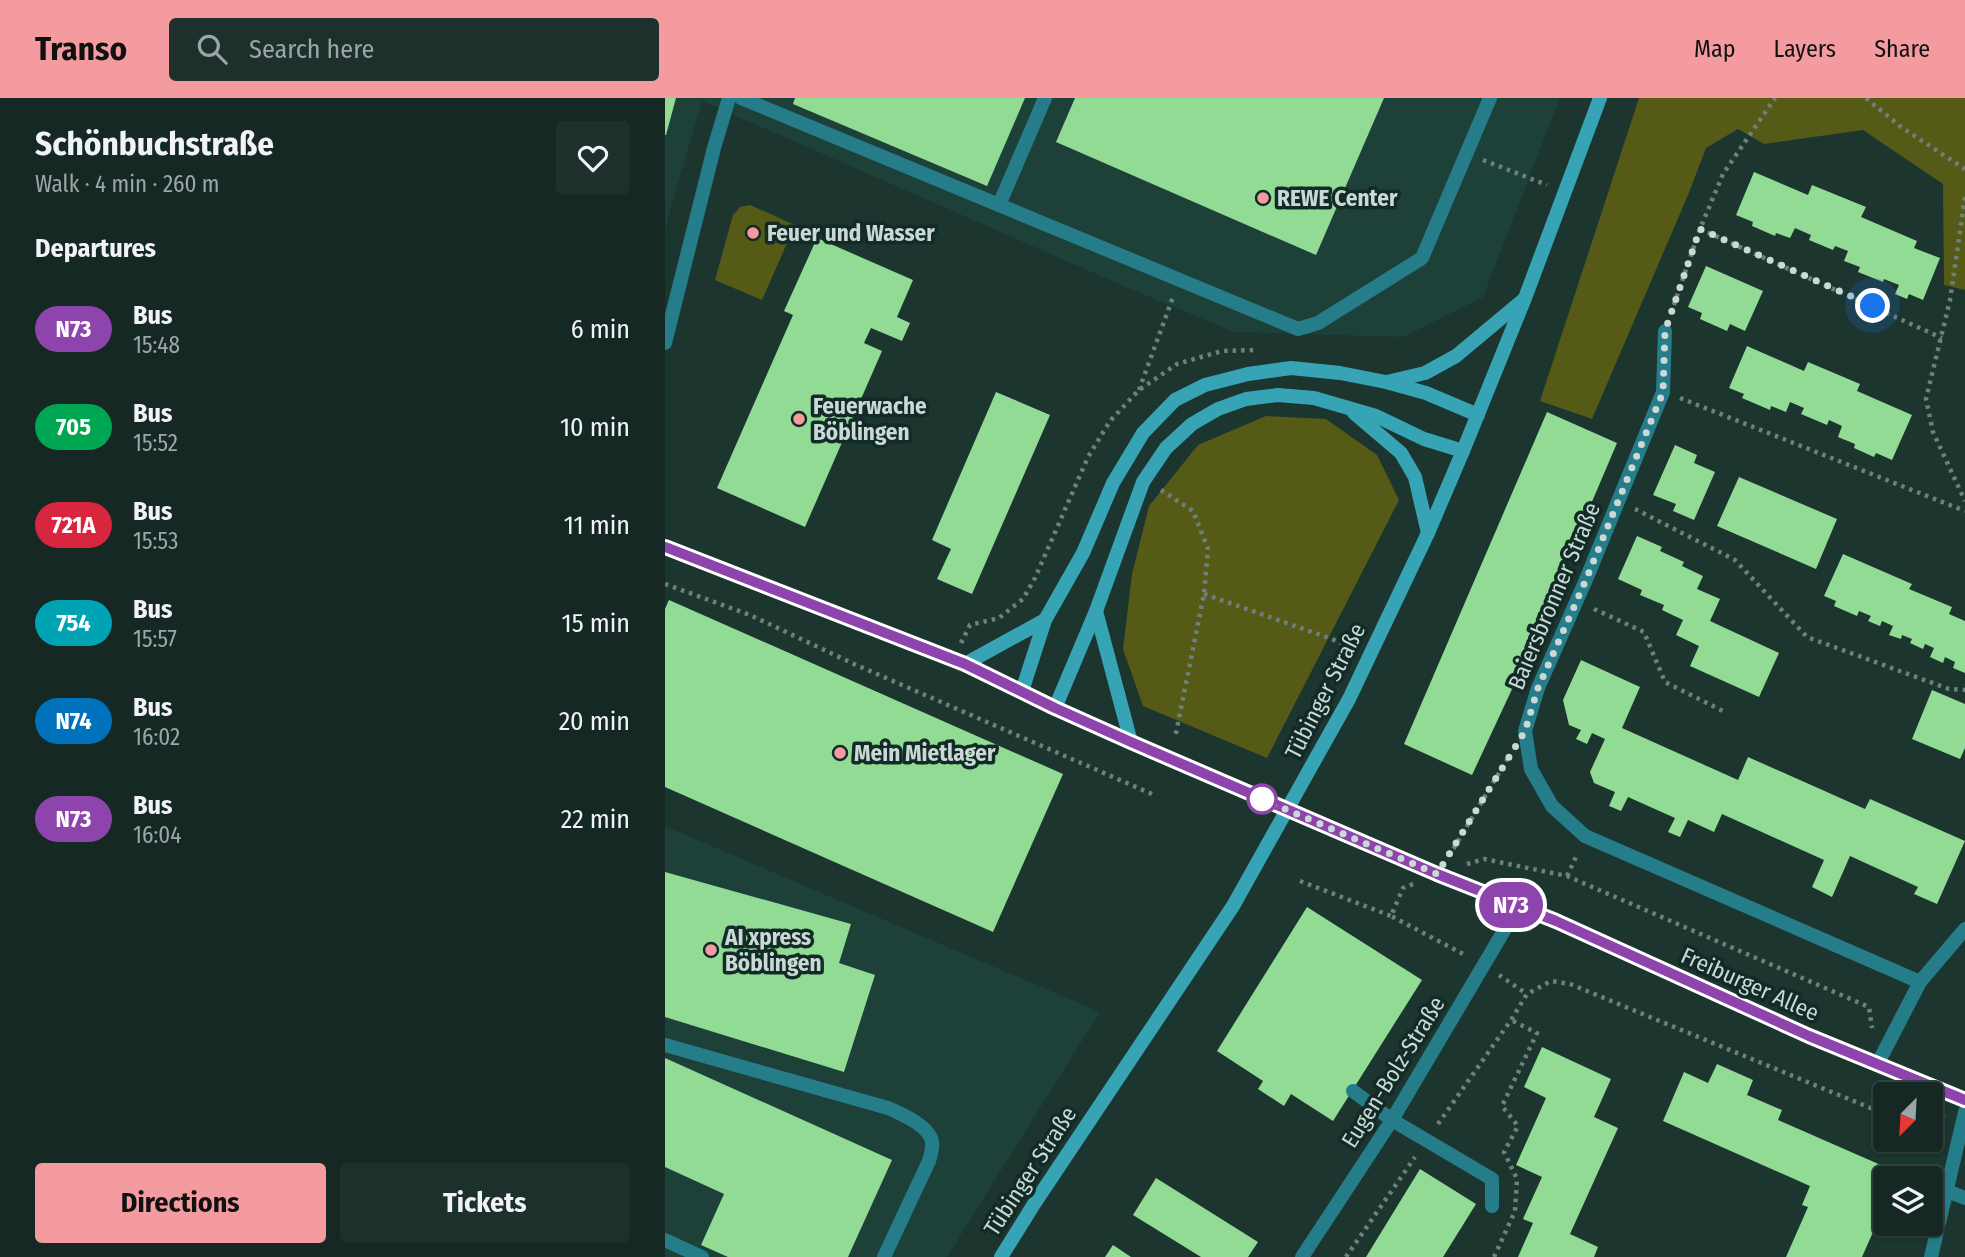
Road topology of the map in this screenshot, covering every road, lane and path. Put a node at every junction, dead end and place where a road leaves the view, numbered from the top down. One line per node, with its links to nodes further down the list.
1 (729, 98): 18 (street)
2 (741, 98): 12 (street)
3 (1045, 98): 12 (street)
4 (1490, 98): 8 (street)
5 (1600, 98): 10 (main road, Tübinger Straße)
6 (1775, 98): 13 (path)
7 (1866, 98): 9 (path)
8 (1466, 153): 10 (path); 14 (street)
9 (1965, 169)
10 (1565, 192): 15 (main road, Tübinger Straße)
11 (1965, 197): 17 (path)
12 (999, 205): 14 (street)
13 (1700, 229): 16 (path); 17 (path)
14 (1179, 279): 20 (path)
15 (1525, 299): 19 (main road); 23 (main road, Tübinger Straße)
16 (1665, 331): 21 (street, Baiersbronner Straße)
17 (1942, 338): 28 (path)
18 (665, 343)
19 (1386, 382): 23 (main road); 36 (main road)
20 (1139, 390)
21 (1663, 392): 27 (street, Baiersbronner Straße); 29 (path)
22 (1350, 410): 24 (main road); 30 (main road); 35 (main road)
23 (1478, 415): 24 (main road, Tübinger Straße)
24 (1463, 451): 30 (main road, Tübinger Straße)
25 (1088, 457): 38 (path)
26 (1160, 489): 33 (path)
27 (1618, 501): 34 (street, Baiersbronner Straße); 39 (path)
28 (1965, 501)
29 (1965, 511)
30 (1428, 533): 37 (main road, Tübinger Straße)
31 (665, 547): 38 (street, Freiburger Allee)
32 (665, 584): 46 (path)
33 (1204, 594): 37 (path); 45 (path)
34 (1577, 601): 42 (path); 43 (street, Baiersbronner Straße)
35 (1096, 611): 41 (main road); 44 (main road)
36 (1045, 620): 38 (main road); 40 (main road)
37 (1370, 657): 70 (main road, Tübinger Straße)
38 (959, 662): 40 (street, Freiburger Allee)
39 (1965, 690)
40 (1021, 691): 41 (street, Freiburger Allee)
41 (1055, 708): 44 (street, Freiburger Allee)
42 (1723, 711)
43 (1525, 731): 47 (path); 53 (street, Baiersbronner Straße)
44 (1131, 742): 45 (street, Freiburger Allee)
45 (1171, 758): 47 (street, Freiburger Allee, bridge)
46 (1152, 794)
47 (1437, 874): 49 (street, Freiburger Allee); 50 (path); 57 (path)
48 (1300, 881): 50 (path)
49 (1518, 907): 52 (street, Eugen-Bolz-Straße); 57 (street, Freiburger Allee)
50 (1391, 916): 52 (path)
51 (1965, 929): 53 (street)
52 (1484, 965): 54 (path); 62 (street, Eugen-Bolz-Straße)
53 (1920, 982): 57 (street)
54 (1527, 995): 55 (path); 60 (path)
55 (1511, 1020): 63 (path); 73 (path)
56 (665, 1045): 69 (street)
57 (1877, 1065): 59 (street, Freiburger Allee)
58 (1353, 1091): 62 (street)
59 (1965, 1100)
60 (1873, 1109)
61 (1965, 1112): 64 (street)
62 (1392, 1120): 63 (street); 71 (street, Eugen-Bolz-Straße)
63 (1426, 1140): 66 (street); 72 (path)
64 (1947, 1191): 65 (street); 74 (street)
65 (1965, 1198)
66 (1492, 1206)
67 (665, 1240): 68 (street)
68 (702, 1257)
69 (884, 1257)
70 (1001, 1257)
71 (1302, 1257)
72 (1346, 1257)
73 (1494, 1257)
74 (1931, 1257)

